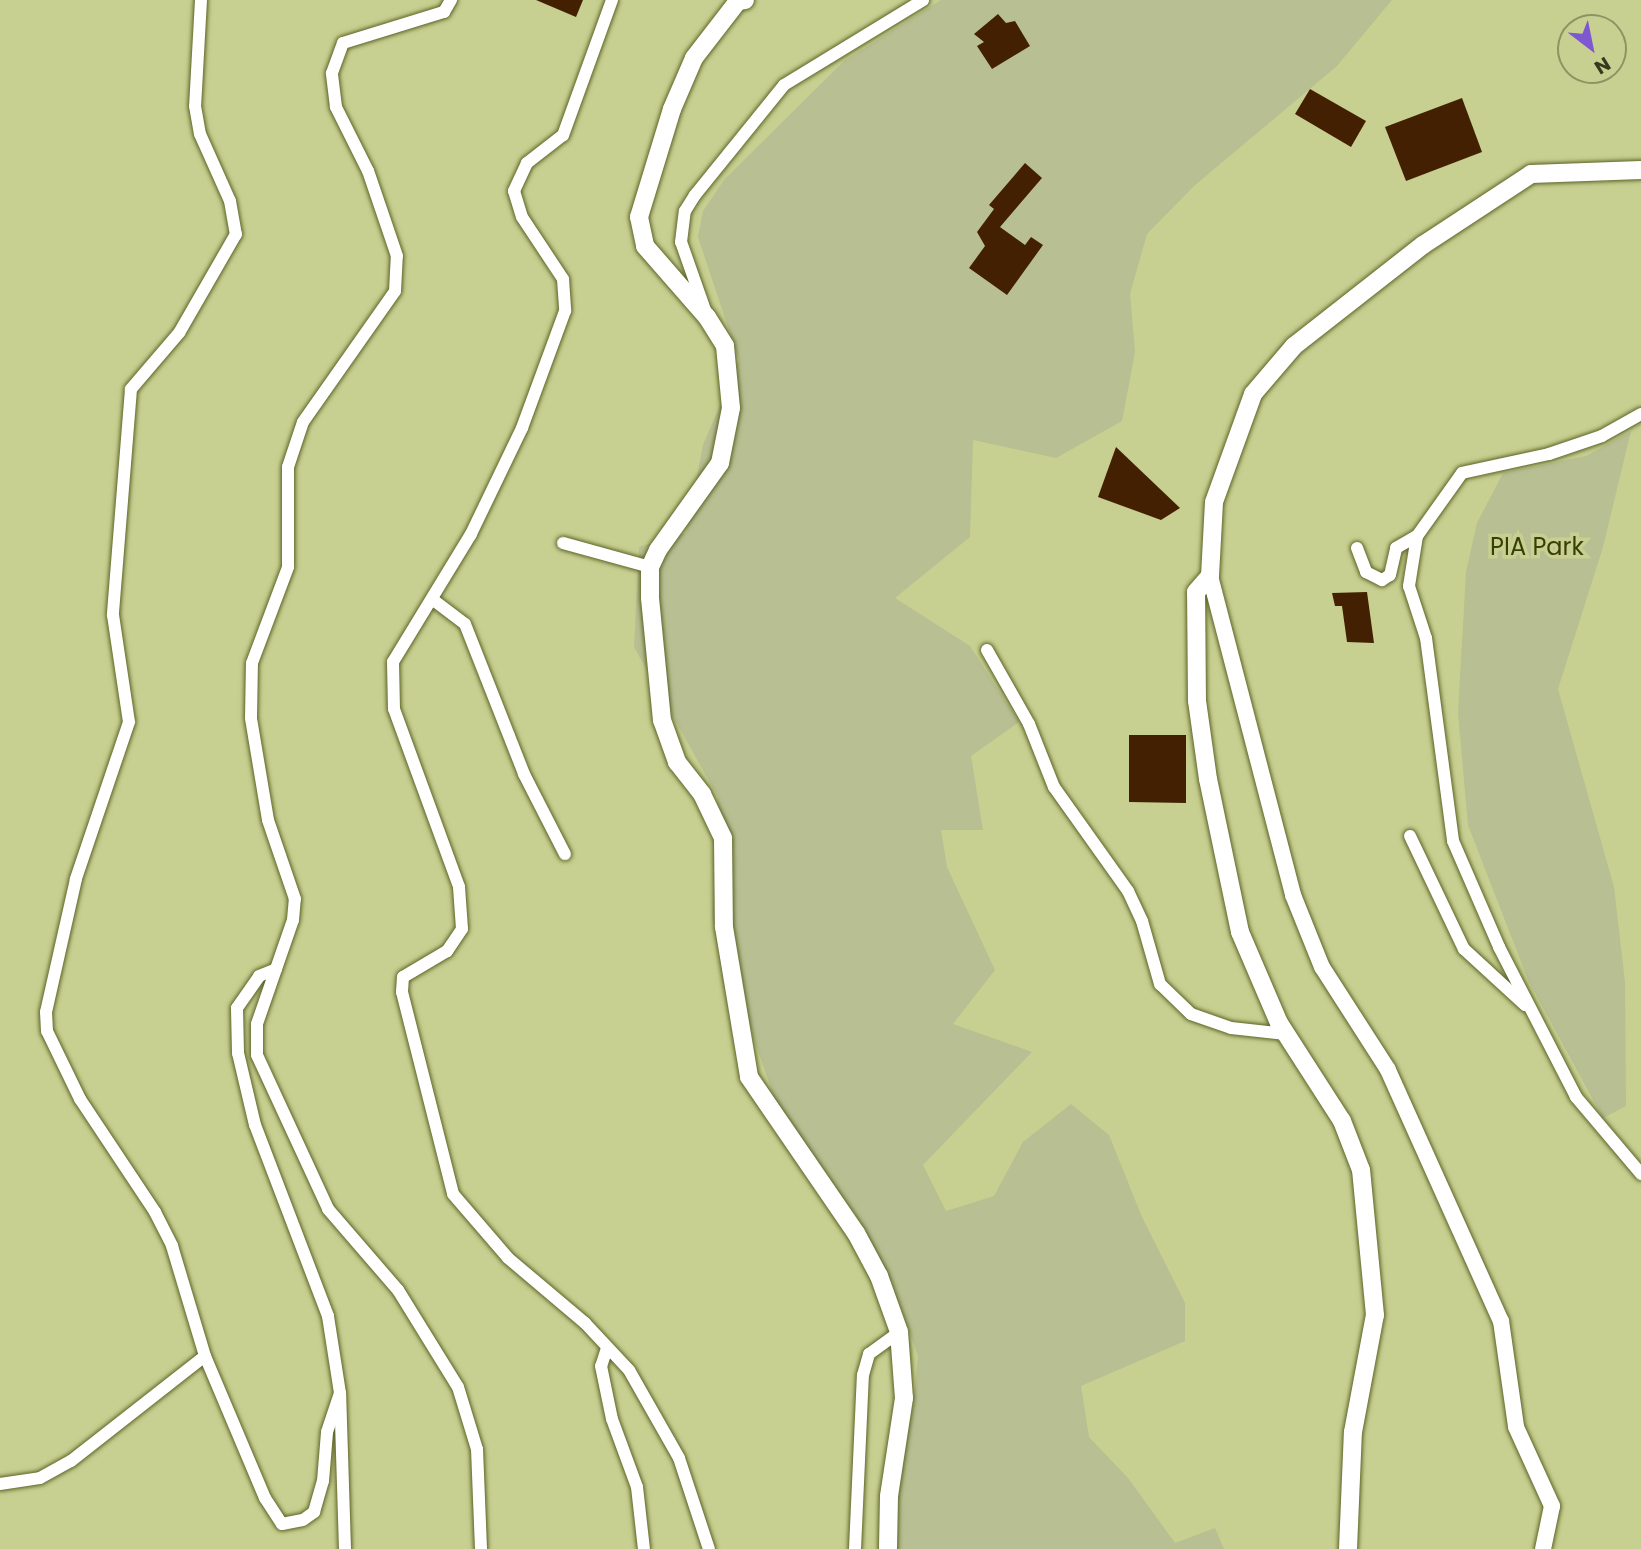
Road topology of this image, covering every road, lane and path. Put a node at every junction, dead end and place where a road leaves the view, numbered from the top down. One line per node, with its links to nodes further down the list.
1 (201, 0): 24 (street)
2 (450, 0): 18 (street)
3 (612, 0): 14 (street)
4 (745, 0): 7 (main road)
5 (923, 0): 7 (street)
6 (1641, 170): 13 (main road)
7 (707, 317): 12 (main road)
8 (1641, 414): 9 (street)
9 (1417, 536): 11 (street); 19 (street)
10 (563, 543): 12 (street)
11 (1357, 548)
12 (650, 567): 22 (main road)
13 (1210, 576): 20 (main road); 34 (street)
14 (432, 599): 17 (street); 23 (street)
15 (986, 650): 20 (street)
16 (1410, 836): 19 (street)
17 (565, 854)
18 (276, 969): 25 (street); 28 (street)
19 (1530, 1010): 21 (street)
20 (1286, 1034): 33 (main road)
21 (1641, 1174)
22 (899, 1332): 31 (street); 32 (main road)
23 (607, 1348): 29 (street); 30 (street)
24 (205, 1356): 25 (street); 26 (street)
25 (340, 1394): 27 (street)
26 (0, 1484)
27 (345, 1549)
28 (481, 1549)
29 (644, 1549)
30 (709, 1549)
31 (855, 1549)
32 (888, 1549)
33 (1348, 1549)
34 (1543, 1549)

